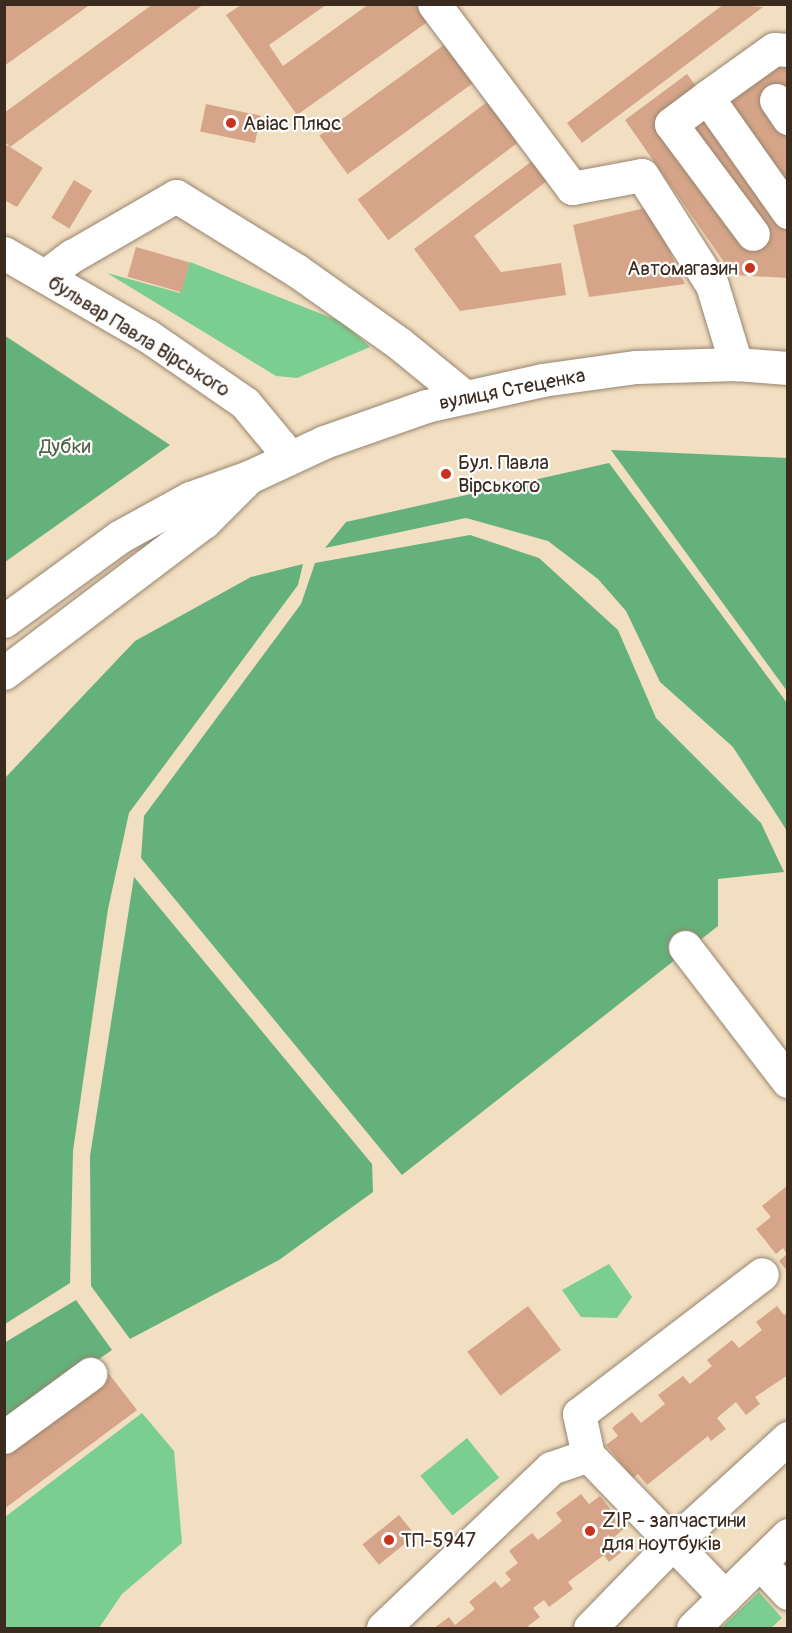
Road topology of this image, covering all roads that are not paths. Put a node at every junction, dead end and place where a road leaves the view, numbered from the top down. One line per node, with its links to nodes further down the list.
1 (434, 4): 8 (main road)
2 (788, 50): 3 (main road)
3 (707, 97): 4 (main road); 5 (main road)
4 (785, 203)
5 (753, 234)
6 (4, 253): 7 (main road, бульвар Павла Вірського)
7 (45, 276): 10 (main road); 11 (main road, бульвар Павла Вірського)
8 (736, 364): 9 (main road, вулиця Стеценка); 10 (main road, вулиця Стеценка)
9 (788, 368)
10 (465, 397): 11 (main road, вулиця Стеценка)
11 (289, 456): 12 (main road, вулиця Стеценка)
12 (249, 477): 13 (main road, вулиця Стеценка); 14 (main road, вулиця Стеценка)
13 (4, 621)
14 (4, 673)
15 (685, 947): 16 (main road)
16 (788, 1081)
17 (762, 1274): 21 (main road)
18 (90, 1374): 19 (main road)
19 (4, 1437)
20 (788, 1438): 23 (main road)
21 (588, 1455): 23 (main road); 27 (main road)
22 (788, 1535): 24 (main road)
23 (673, 1543): 26 (main road); 28 (main road)
24 (760, 1563): 25 (main road); 26 (main road)
25 (788, 1593)
26 (725, 1597): 29 (main road)
27 (383, 1629)
28 (590, 1629)
29 (693, 1629)

